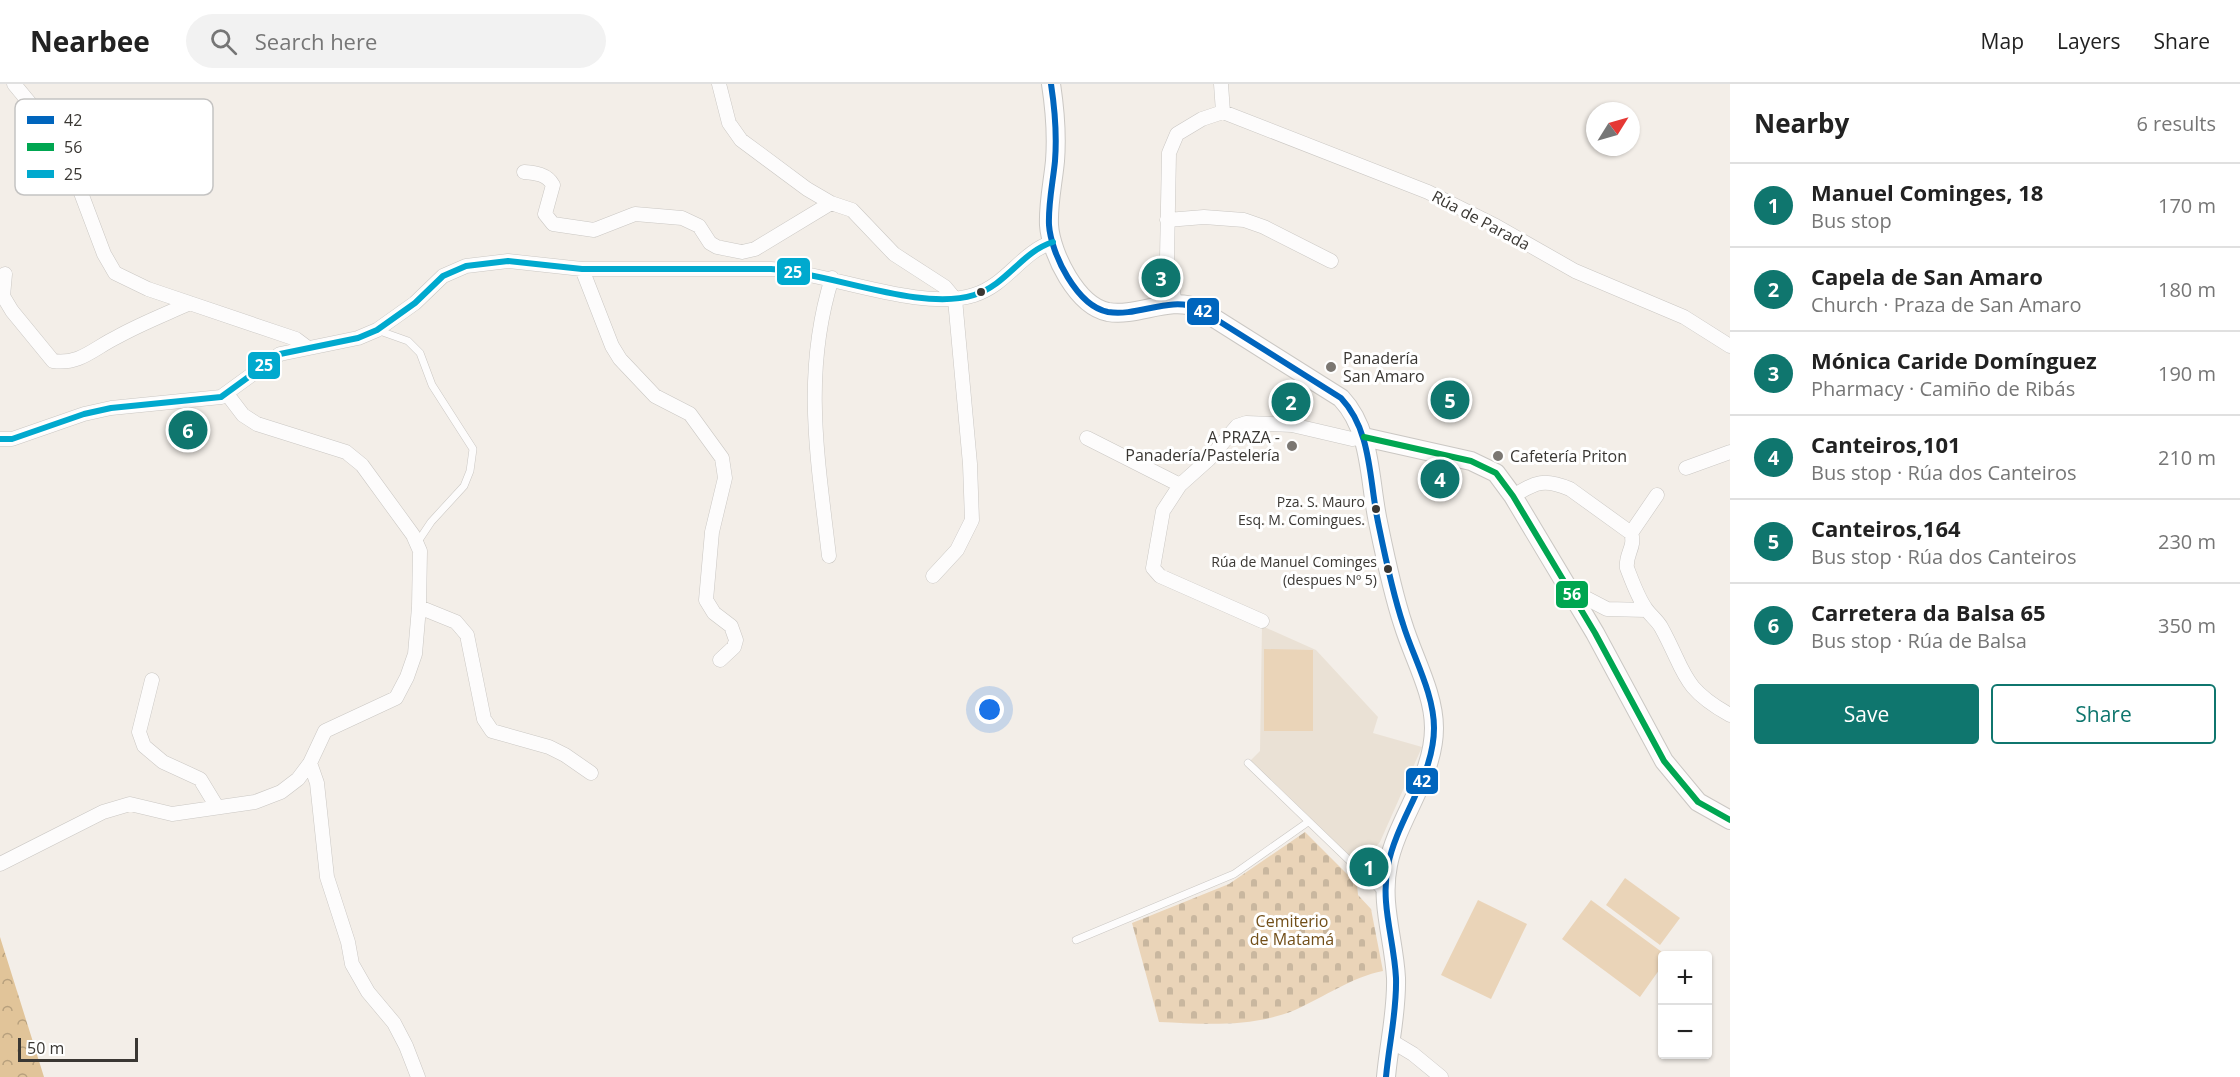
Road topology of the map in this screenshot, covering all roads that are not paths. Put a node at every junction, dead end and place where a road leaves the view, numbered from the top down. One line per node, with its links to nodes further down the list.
1 (14, 84): 5 (street)
2 (719, 84): 9 (street)
3 (1051, 84): 11 (street)
4 (1221, 84): 6 (street)
5 (26, 99)
6 (1223, 112): 10 (street); 22 (street, Rúa de Parada)
7 (524, 172): 12 (street)
8 (82, 195): 19 (street)
9 (831, 203): 12 (street); 18 (street)
10 (1167, 220): 13 (street); 20 (street)
11 (1053, 242): 18 (street); 20 (street)
12 (710, 243): 14 (street)
13 (1330, 261)
14 (732, 268): 15 (street); 17 (street)
15 (582, 269): 21 (street); 41 (street)
16 (5, 274): 19 (street)
17 (832, 278): 18 (street); 35 (street)
18 (955, 299): 36 (street)
19 (190, 303): 23 (street)
20 (1175, 304): 25 (street)
21 (377, 330): 23 (street); 34 (lane)
22 (1730, 346)
23 (308, 348): 24 (street)
24 (227, 394): 27 (street); 34 (street)
25 (1364, 437): 30 (street); 32 (street); 51 (street)
26 (1087, 438): 30 (street)
27 (0, 439)
28 (1730, 452): 29 (street)
29 (1686, 468)
30 (1180, 485): 40 (street)
31 (1657, 495): 33 (street)
32 (1513, 496): 33 (street); 37 (street)
33 (1631, 533): 39 (street)
34 (417, 543): 38 (street)
35 (829, 556)
36 (933, 576)
37 (1575, 599): 39 (street); 48 (street)
38 (419, 607): 44 (street); 46 (street)
39 (1646, 610): 43 (street)
40 (1262, 621)
41 (720, 660)
42 (152, 680): 47 (street)
43 (1730, 715)
44 (310, 763): 47 (street); 54 (street)
45 (1248, 763): 49 (lane)
46 (591, 773)
47 (217, 807): 50 (street)
48 (1730, 820)
49 (1308, 822): 51 (lane); 52 (lane)
50 (0, 864)
51 (1384, 894): 53 (street)
52 (1076, 940)
53 (1393, 1042): 55 (street); 56 (street)
54 (418, 1077)
55 (1386, 1077)
56 (1441, 1077)

